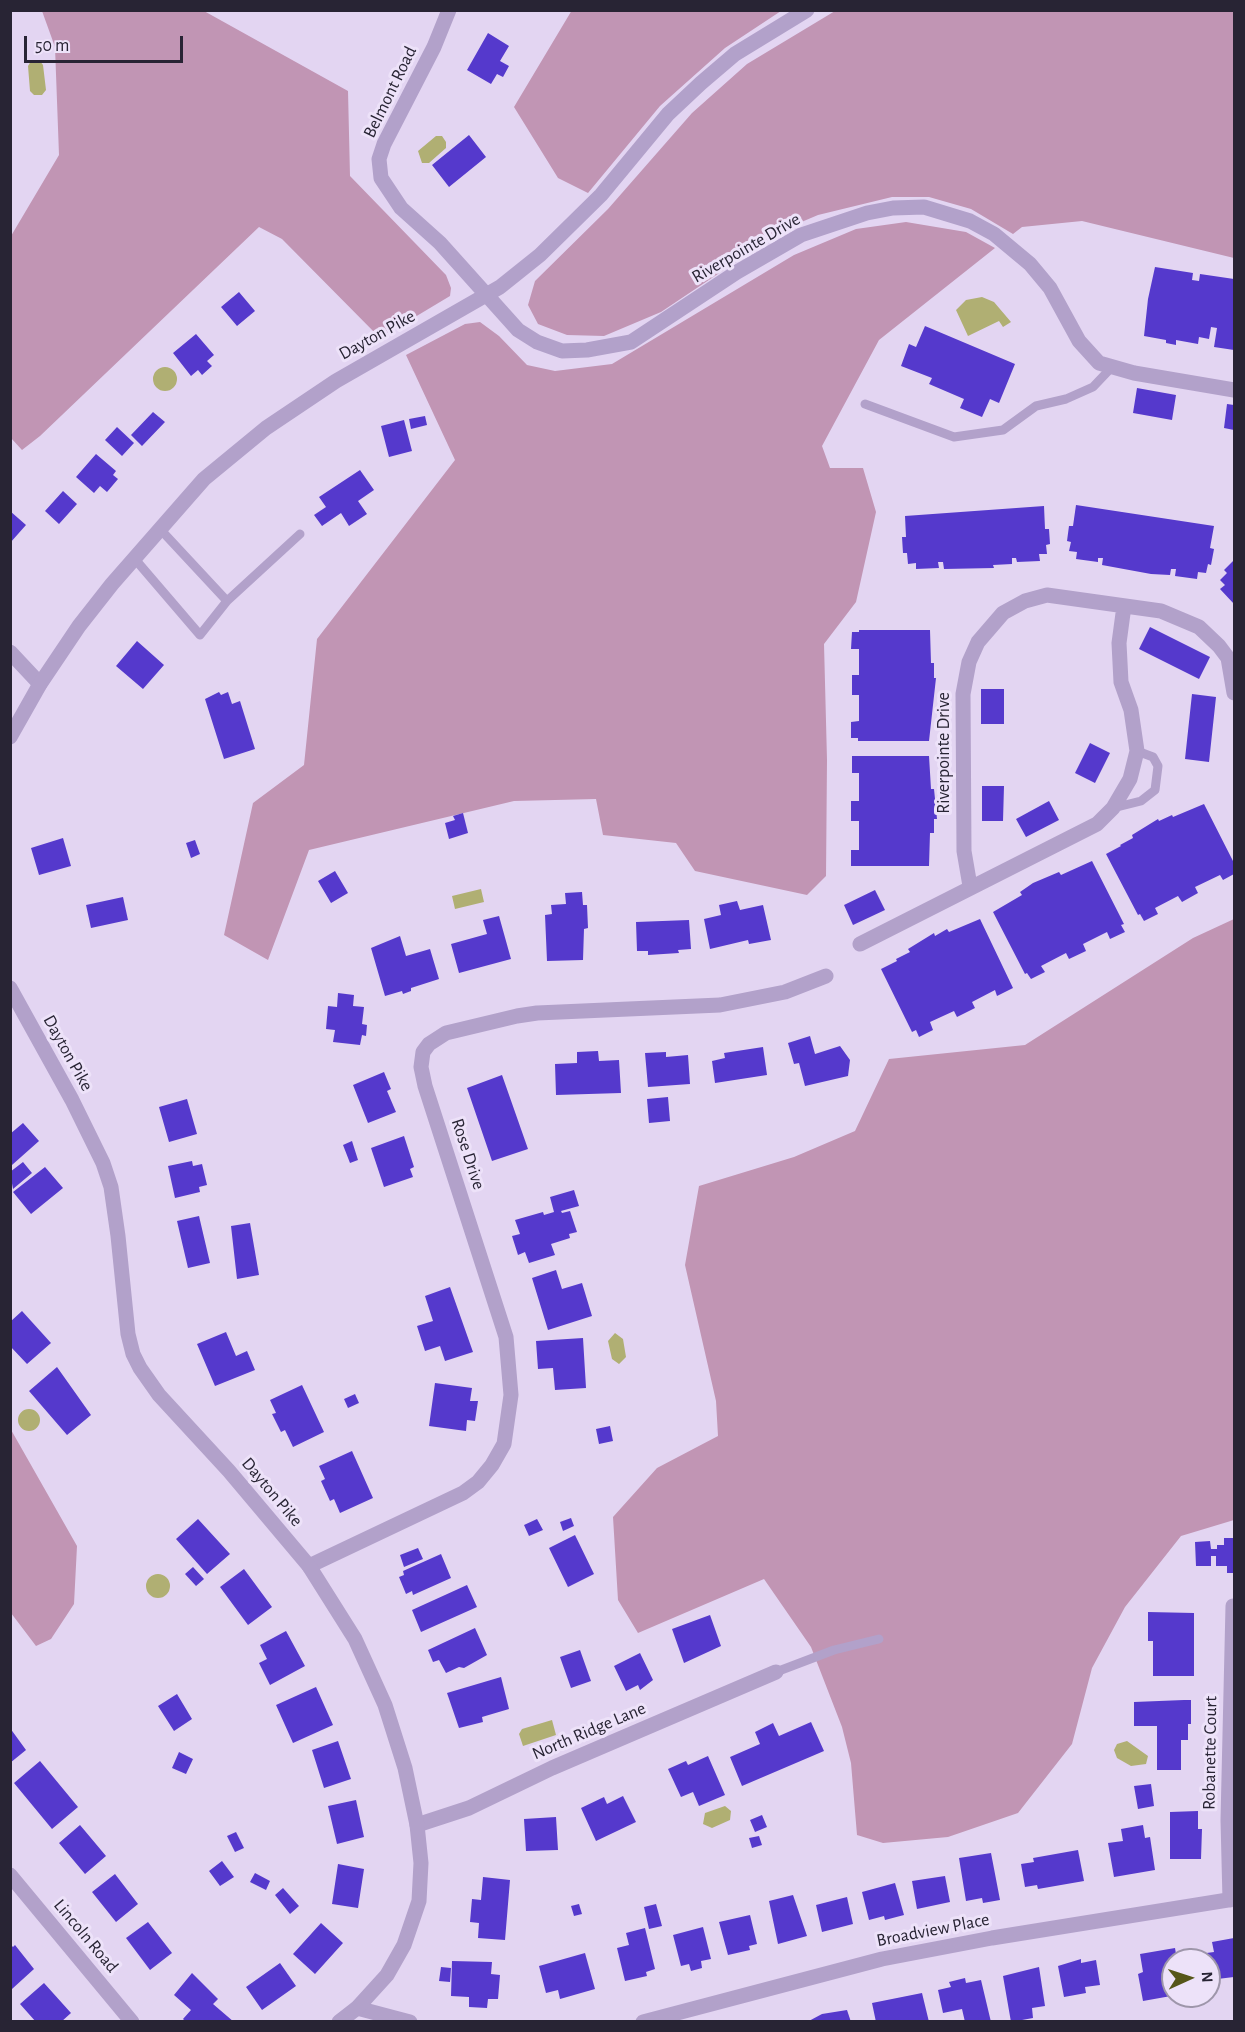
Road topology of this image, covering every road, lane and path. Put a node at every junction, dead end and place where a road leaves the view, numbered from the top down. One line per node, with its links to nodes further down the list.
1 (449, 10): 3 (street, Belmont Road)
2 (807, 10): 3 (street, Dayton Pike)
3 (488, 295): 4 (street, Riverpointe Drive); 7 (street, Dayton Pike)
4 (1112, 367): 5 (street, Riverpointe Drive); 6 (lane)
5 (1234, 390)
6 (865, 404)
7 (160, 529): 9 (street, Dayton Pike); 10 (lane)
8 (300, 534): 10 (lane)
9 (135, 558): 10 (lane); 13 (street, Dayton Pike)
10 (227, 601)
11 (1124, 606): 14 (street, Riverpointe Drive); 16 (street); 18 (street, Riverpointe Drive)
12 (10, 652): 13 (street)
13 (40, 684): 15 (street, Dayton Pike)
14 (1234, 693)
15 (10, 737)
16 (1137, 751): 17 (street); 17 (lane)
17 (1113, 808): 18 (street)
18 (970, 886): 19 (street)
19 (860, 944)
20 (826, 976): 22 (street, Rose Drive)
21 (10, 988): 22 (street, Dayton Pike)
22 (309, 1566): 26 (street, Dayton Pike)
23 (1233, 1606): 28 (street, Robanette Court)
24 (879, 1639): 25 (lane)
25 (776, 1672): 26 (street, North Ridge Lane)
26 (417, 1825): 29 (street, Dayton Pike)
27 (10, 1875): 30 (street, Lincoln Road)
28 (1232, 1899): 33 (street, Broadview Place)
29 (357, 2008): 31 (street, Dayton Pike); 32 (street)
30 (132, 2022)
31 (339, 2022)
32 (410, 2022)
33 (643, 2022)

